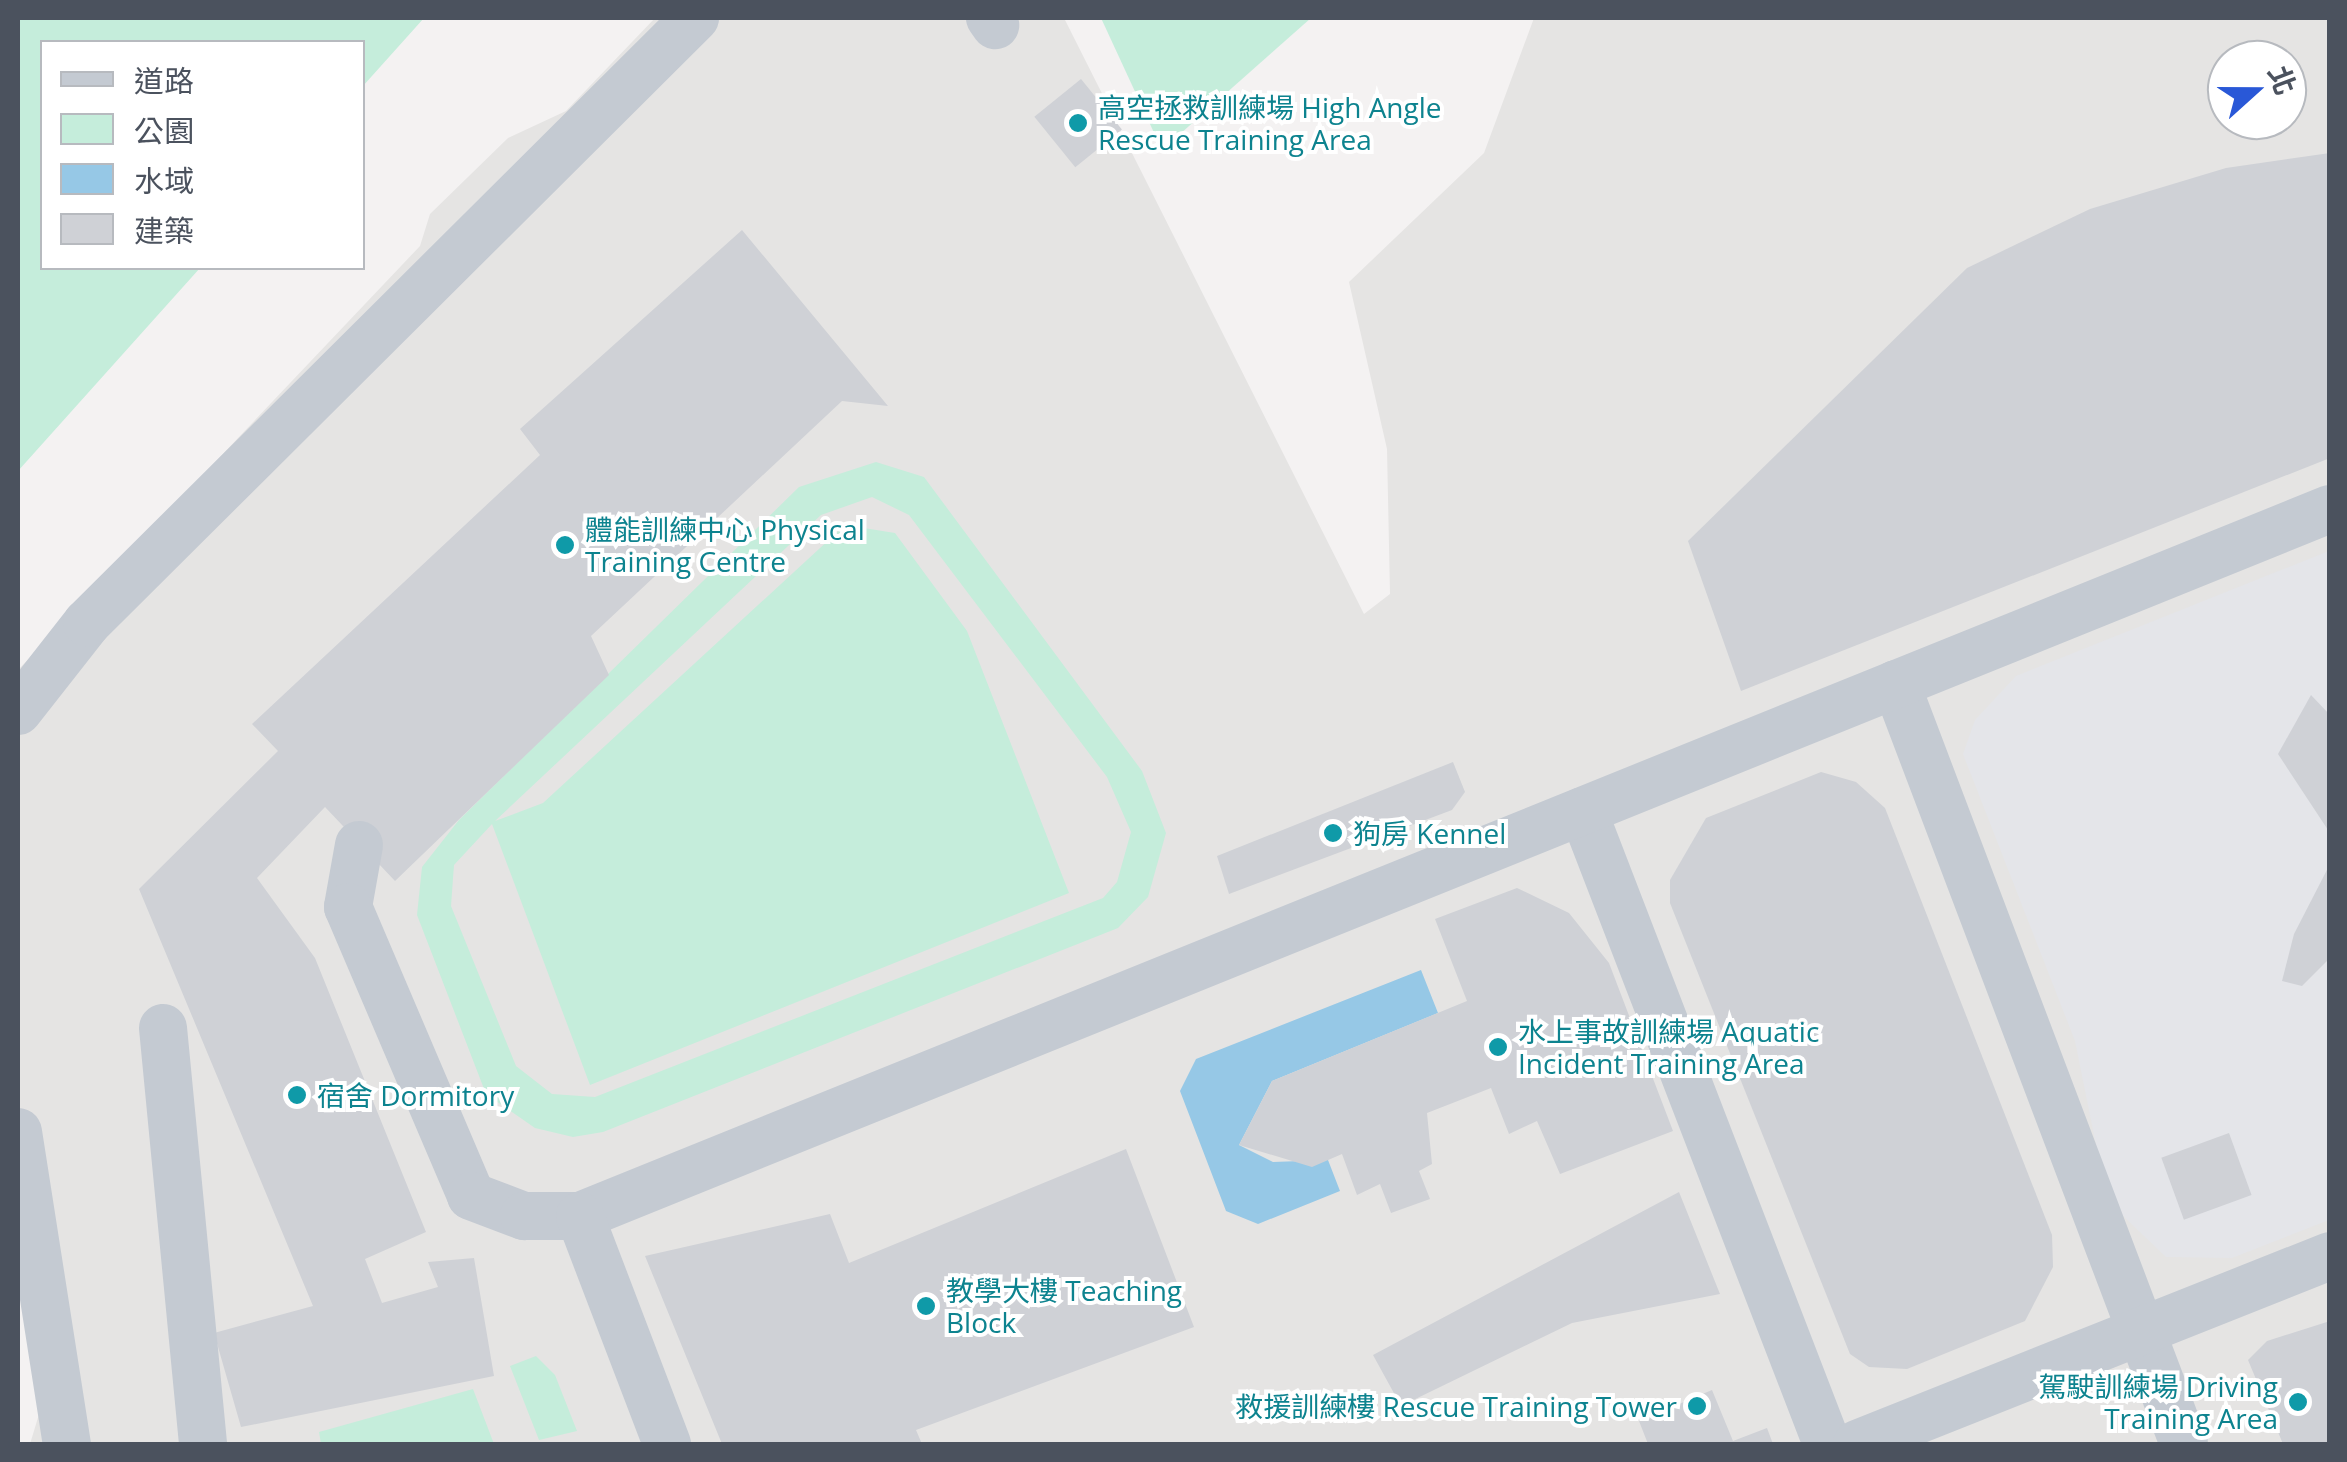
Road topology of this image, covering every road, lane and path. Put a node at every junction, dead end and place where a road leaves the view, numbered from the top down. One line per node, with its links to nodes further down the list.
1 (695, 18): 4 (lane)
2 (2330, 509): 3 (lane)
3 (1896, 684): 5 (lane); 11 (lane)
4 (18, 711)
5 (1584, 811): 9 (lane); 15 (lane)
6 (359, 845): 9 (lane)
7 (163, 1028): 13 (lane)
8 (18, 1132): 12 (lane)
9 (580, 1216): 14 (lane)
10 (2330, 1256): 11 (lane)
11 (2144, 1330): 16 (lane); 17 (lane)
12 (67, 1444)
13 (202, 1444)
14 (667, 1444)
15 (1827, 1444)
16 (1857, 1444)
17 (2184, 1444)

